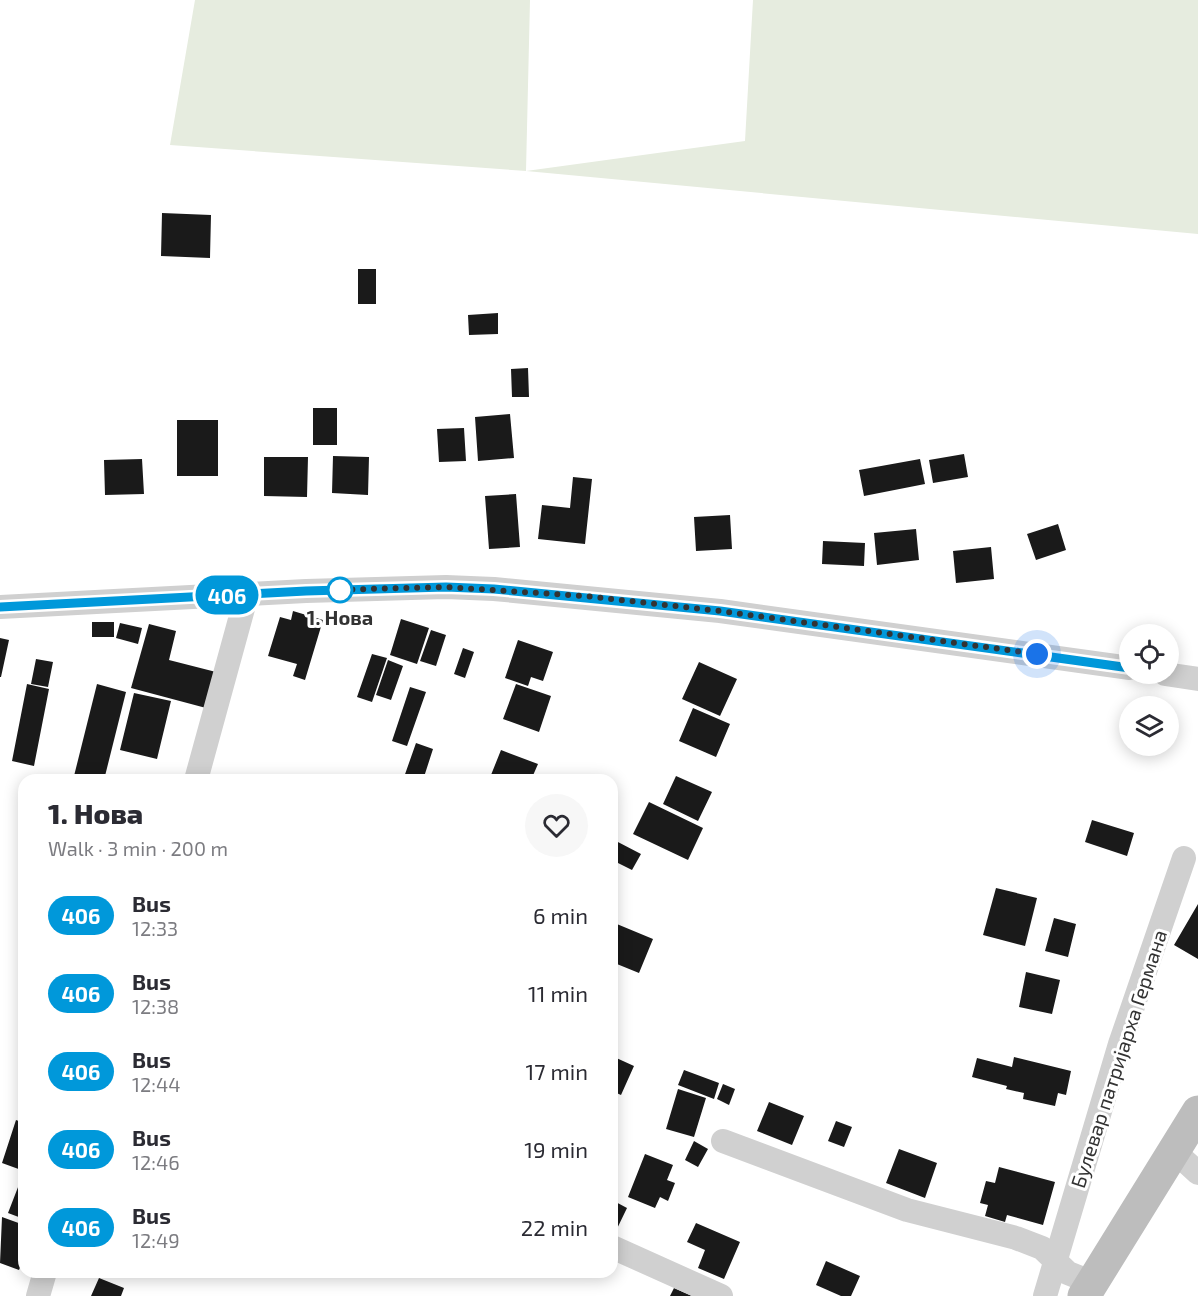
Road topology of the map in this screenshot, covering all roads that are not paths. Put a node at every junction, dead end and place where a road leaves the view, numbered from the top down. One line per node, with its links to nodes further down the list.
1 (248, 594): 2 (street); 3 (street); 6 (street)
2 (0, 607)
3 (1119, 666)
4 (1179, 676): 5 (street)
5 (1198, 679)
6 (198, 774)
7 (1184, 858): 12 (street, Булевар патријарха Германа)
8 (1198, 1112): 10 (main road)
9 (723, 1141): 12 (street)
10 (1186, 1162): 14 (main road)
11 (618, 1250): 16 (street)
12 (1056, 1260): 14 (street); 17 (street, Булевар патријарха Германа)
13 (43, 1278): 15 (street)
14 (1089, 1290)
15 (38, 1296)
16 (721, 1296)
17 (1045, 1296)

